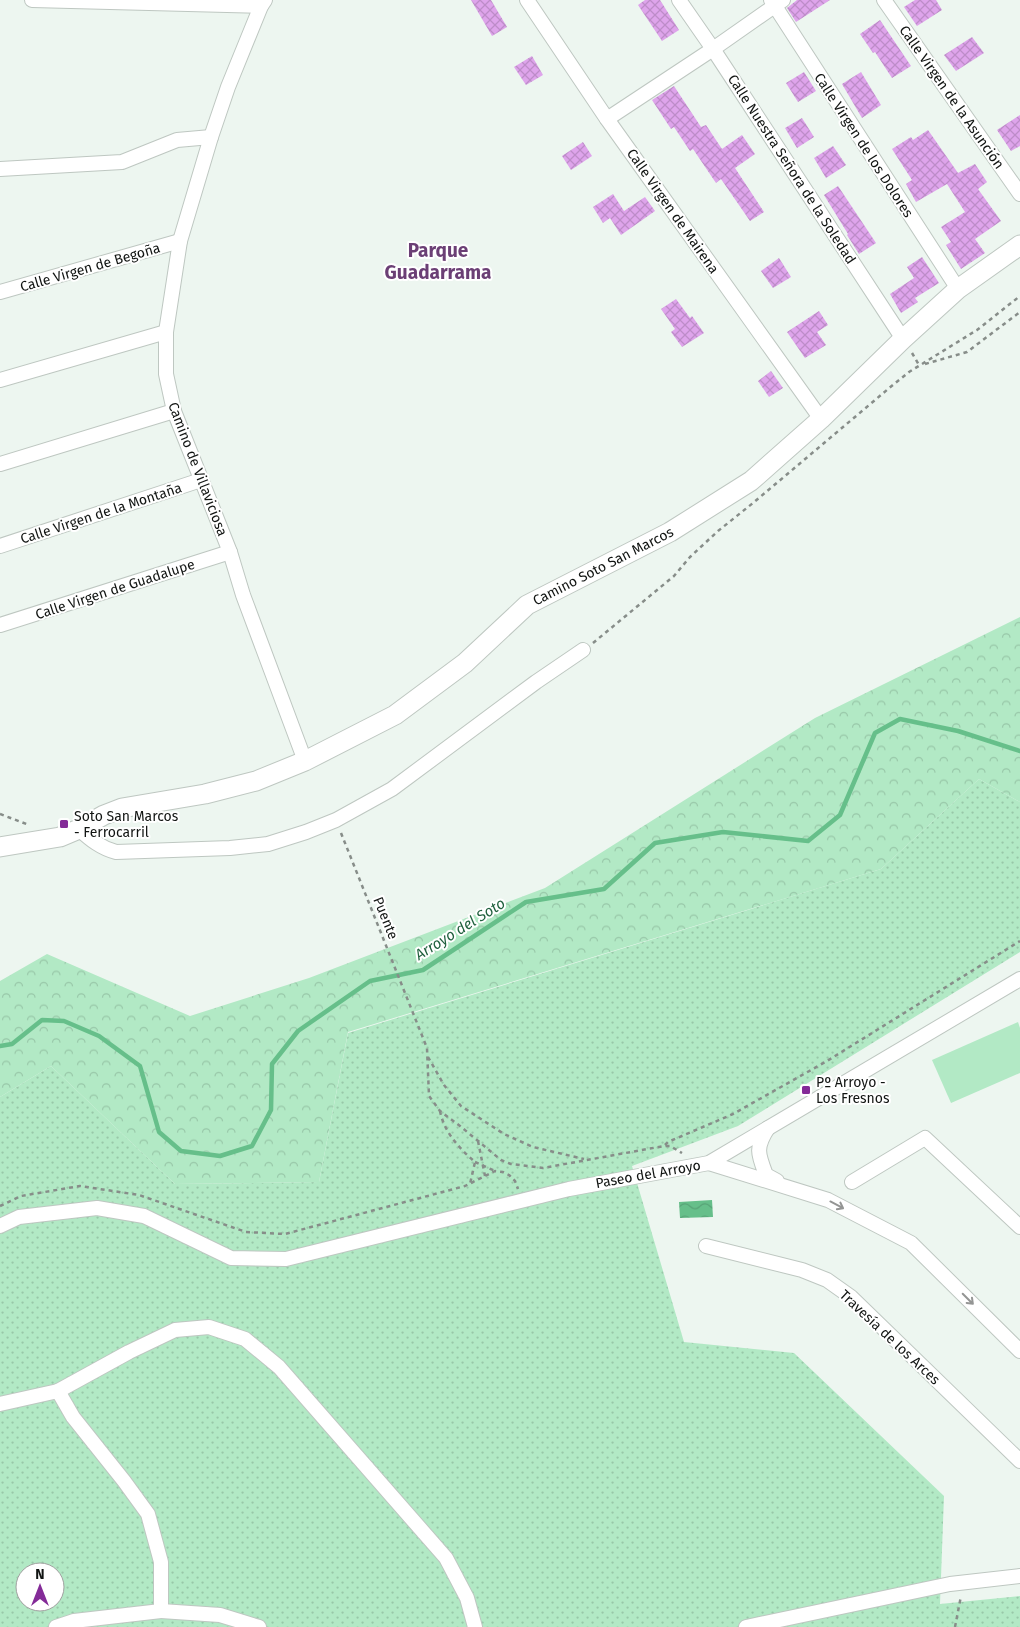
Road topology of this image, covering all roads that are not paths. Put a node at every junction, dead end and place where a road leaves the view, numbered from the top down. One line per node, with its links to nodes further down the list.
1 (32, 0): 6 (street)
2 (527, 0): 8 (street, Calle Virgen de Mairena)
3 (679, 0): 7 (street, Calle Nuestra Señora de la Soledad)
4 (884, 0): 11 (street, Calle Virgen de la Asunción)
5 (776, 2): 7 (street); 14 (street, Calle Virgen de los Dolores)
6 (263, 3): 9 (street, Camino de Villaviciosa)
7 (713, 49): 8 (street); 17 (street, Calle Nuestra Señora de la Soledad)
8 (607, 119): 20 (street, Calle Virgen de Mairena)
9 (211, 137): 10 (street); 12 (street, Camino de Villaviciosa)
10 (0, 169)
11 (1020, 194)
12 (180, 241): 15 (street, Calle Virgen de Begoña); 16 (street, Camino de Villaviciosa)
13 (1020, 245): 14 (street, Camino Soto San Marcos)
14 (958, 289): 17 (street, Camino Soto San Marcos)
15 (0, 292)
16 (166, 332): 18 (street); 19 (street, Camino de Villaviciosa)
17 (903, 339): 20 (street, Camino Soto San Marcos)
18 (0, 380)
19 (174, 411): 21 (street); 22 (street, Camino de Villaviciosa)
20 (821, 419): 27 (street, Camino Soto San Marcos)
21 (0, 464)
22 (201, 480): 23 (street, Calle Virgen de la Montaña); 24 (street, Camino de Villaviciosa)
23 (0, 546)
24 (230, 552): 25 (street, Calle Virgen de Guadalupe); 27 (street, Camino de Villaviciosa)
25 (0, 625)
26 (584, 650): 28 (street)
27 (305, 761): 28 (street, Camino Soto San Marcos)
28 (79, 829): 29 (street, Camino Soto San Marcos)
29 (0, 847)
30 (1020, 979): 31 (street, Paseo del Arroyo)
31 (768, 1128): 32 (street, Paseo del Arroyo); 34 (street)
32 (709, 1163): 34 (street); 35 (street, Paseo del Arroyo)
33 (852, 1182): 36 (street)
34 (792, 1189): 38 (street, one-way to 38)
35 (0, 1226)
36 (1020, 1227)
37 (706, 1246): 41 (street, Travesía de los Arces)
38 (1020, 1351)
39 (58, 1391): 40 (street); 43 (street); 46 (street)
40 (0, 1404)
41 (1020, 1461)
42 (1020, 1576): 47 (street)
43 (161, 1611): 44 (street); 45 (street)
44 (56, 1627)
45 (260, 1627)
46 (475, 1627)
47 (746, 1627)

